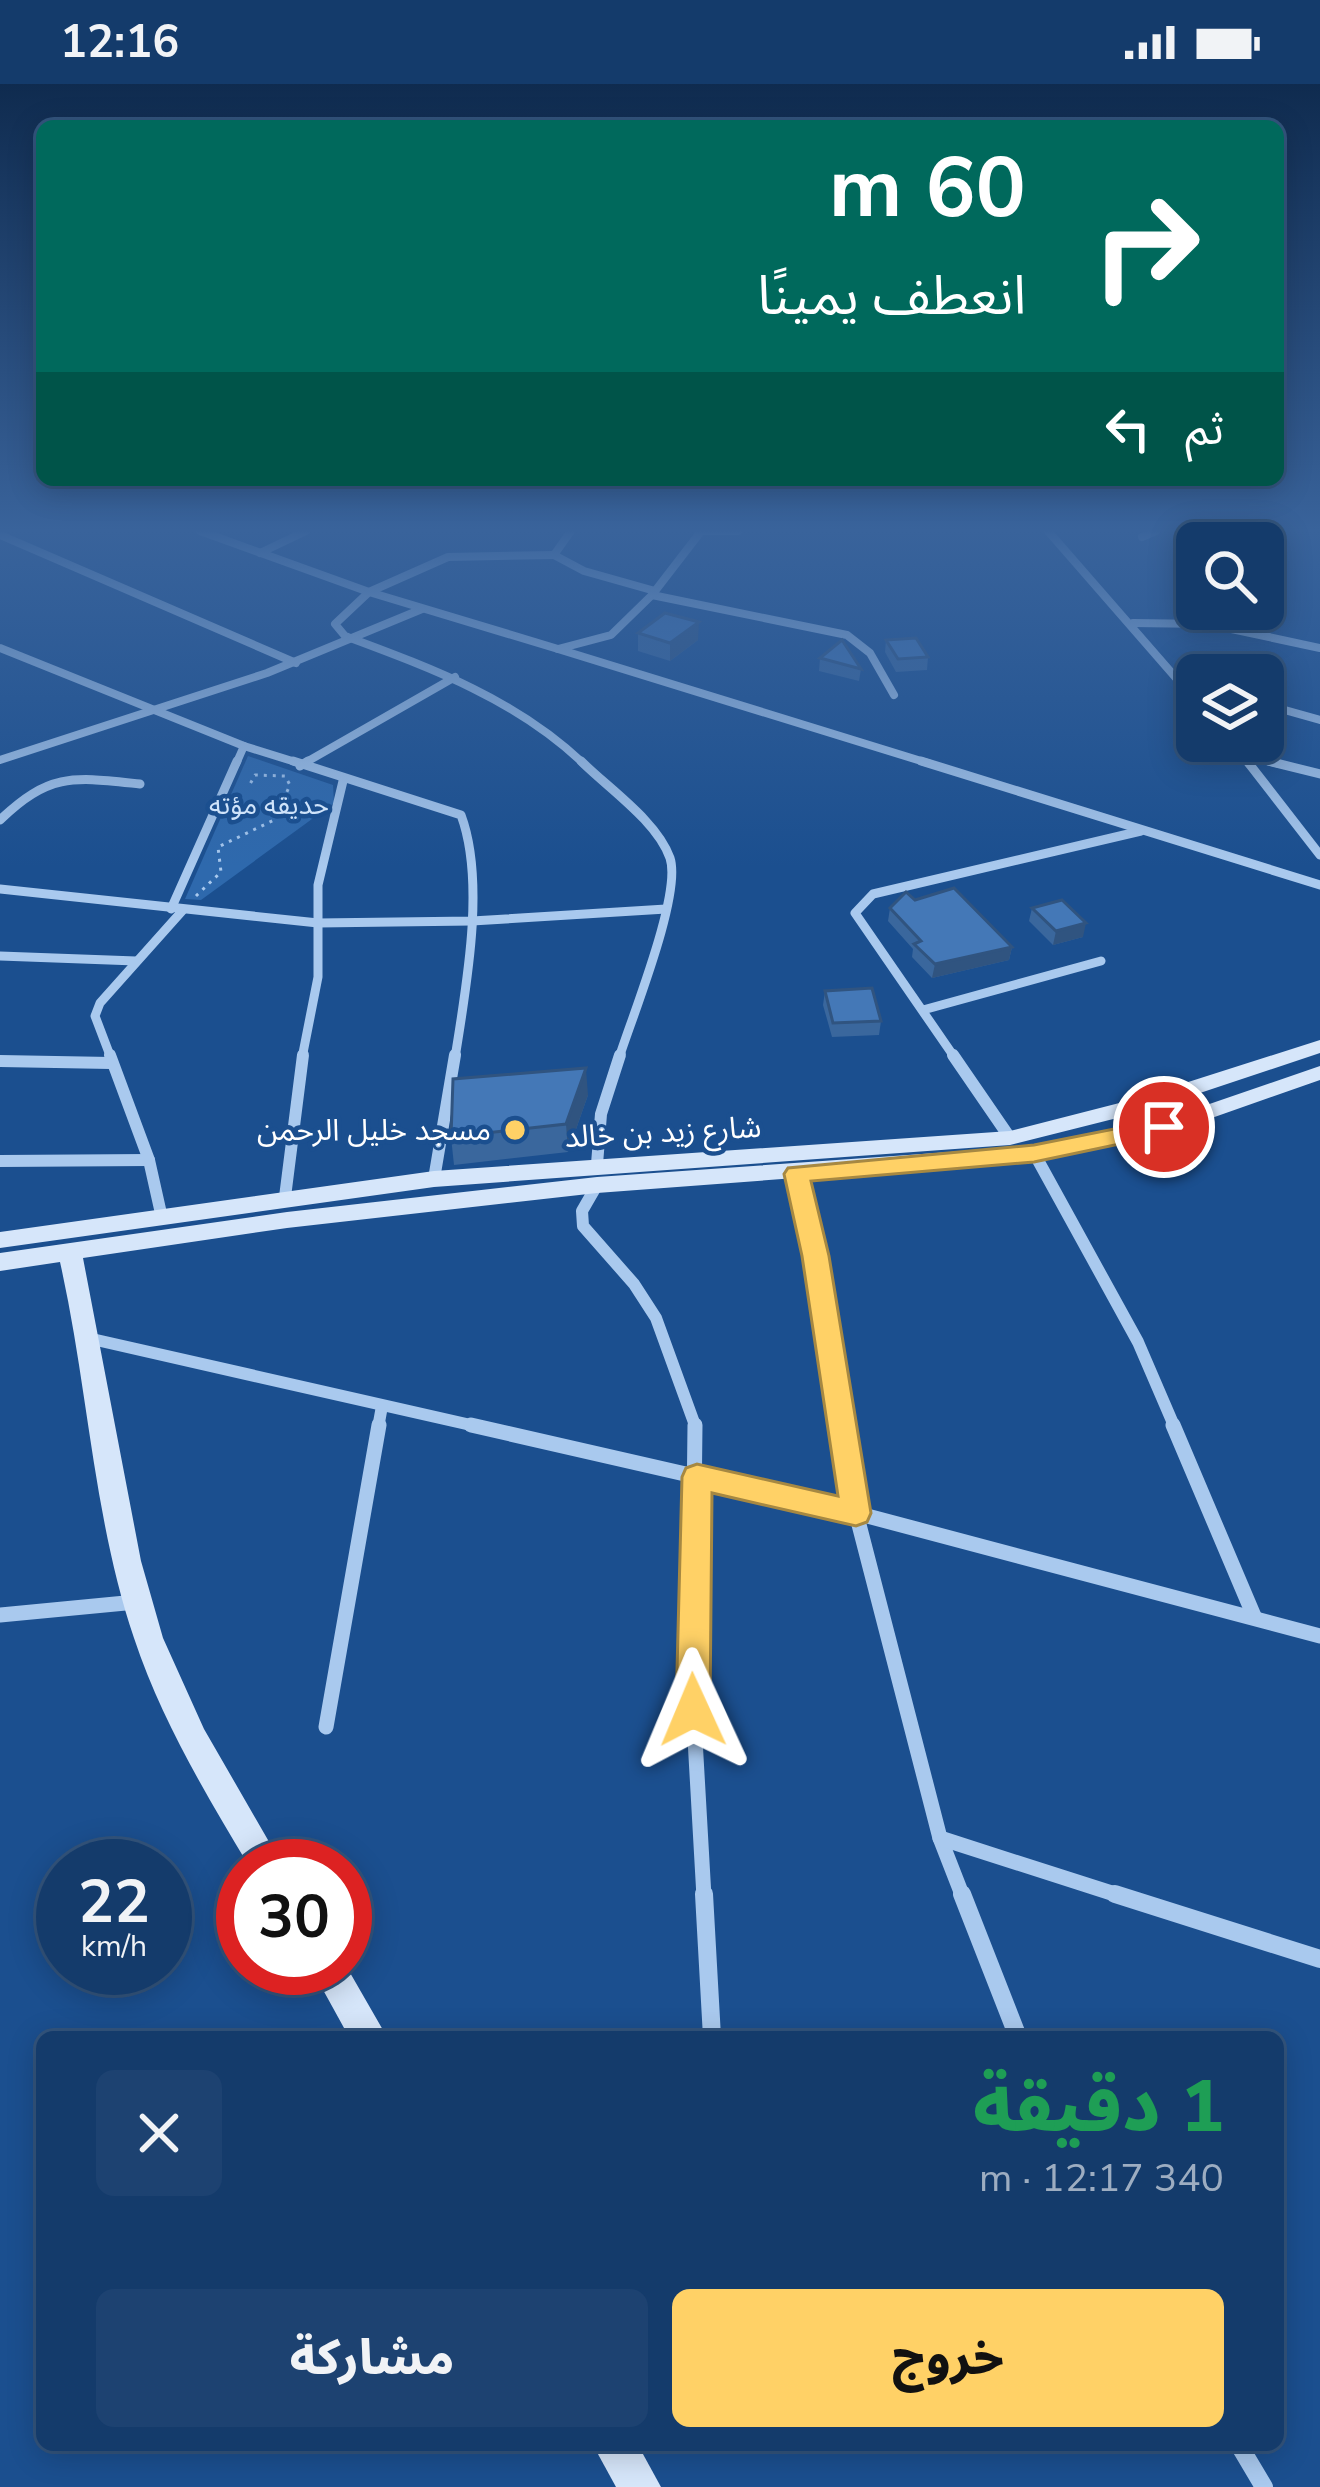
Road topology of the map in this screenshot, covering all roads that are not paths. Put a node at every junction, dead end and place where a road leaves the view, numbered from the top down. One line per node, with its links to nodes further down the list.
1 (250, 643): 10 (street)
2 (348, 643): 10 (street)
3 (364, 643): 12 (street)
4 (539, 643): 9 (street)
5 (580, 643): 9 (street)
6 (858, 643): 13 (street)
7 (1149, 643): 11 (street)
8 (0, 648): 15 (street)
9 (558, 649): 26 (street)
10 (296, 663): 15 (street)
11 (1176, 676)
12 (455, 677): 21 (street); 31 (street)
13 (894, 695)
14 (1284, 710): 16 (street)
15 (157, 711): 17 (street); 18 (street)
16 (1320, 720)
17 (244, 746): 21 (street); 30 (street)
18 (0, 760)
19 (1249, 762): 27 (street)
20 (1269, 762): 22 (street)
21 (300, 766): 23 (street)
22 (1320, 774)
23 (343, 781): 32 (street); 33 (street)
24 (140, 784): 25 (street)
25 (0, 820)
26 (1143, 830): 28 (street); 37 (street)
27 (1320, 855)
28 (1320, 885)
29 (0, 889): 30 (street)
30 (182, 906): 33 (street); 35 (street)
31 (666, 909): 32 (street); 47 (street)
32 (472, 921): 33 (street); 48 (street)
33 (318, 923): 49 (street)
34 (0, 956): 35 (street)
35 (136, 961): 40 (street)
36 (1101, 961): 37 (street)
37 (923, 1010): 42 (street)
38 (1320, 1046): 42 (main road, شارع زيد بن خالد)
39 (0, 1061): 40 (street)
40 (111, 1063): 44 (street)
41 (1320, 1073): 43 (main road, شارع زيد بن خالد)
42 (1010, 1138): 47 (main road, شارع زيد بن خالد)
43 (1034, 1153): 46 (main road, شارع زيد بن خالد); 60 (street)
44 (149, 1160): 45 (street); 50 (street)
45 (0, 1161)
46 (797, 1174): 47 (main road, شارع زيد بن خالد); 57 (street)
47 (597, 1175): 48 (main road, شارع زيد بن خالد); 52 (main road, شارع زيد بن خالد); 56 (street)
48 (434, 1179): 49 (main road, شارع زيد بن خالد)
49 (285, 1198): 50 (main road, شارع زيد بن خالد)
50 (162, 1218): 51 (main road, شارع زيد بن خالد)
51 (0, 1240)
52 (70, 1254): 53 (main road, شارع زيد بن خالد); 54 (main road)
53 (0, 1262)
54 (92, 1339): 55 (street); 58 (main road)
55 (382, 1406): 56 (street); 62 (street)
56 (697, 1477): 57 (street); 68 (street)
57 (856, 1513): 60 (street); 63 (street)
58 (137, 1601): 59 (street); 64 (main road)
59 (0, 1615)
60 (1254, 1616): 61 (street)
61 (1320, 1636)
62 (326, 1727)
63 (940, 1838): 65 (street); 69 (street)
64 (252, 1839)
65 (1320, 1959)
66 (344, 1995): 67 (main road)
67 (365, 2031)
68 (712, 2031)
69 (1016, 2031)
70 (618, 2451): 72 (main road)
71 (1243, 2451): 73 (street)
72 (640, 2487)
73 (1264, 2487)

